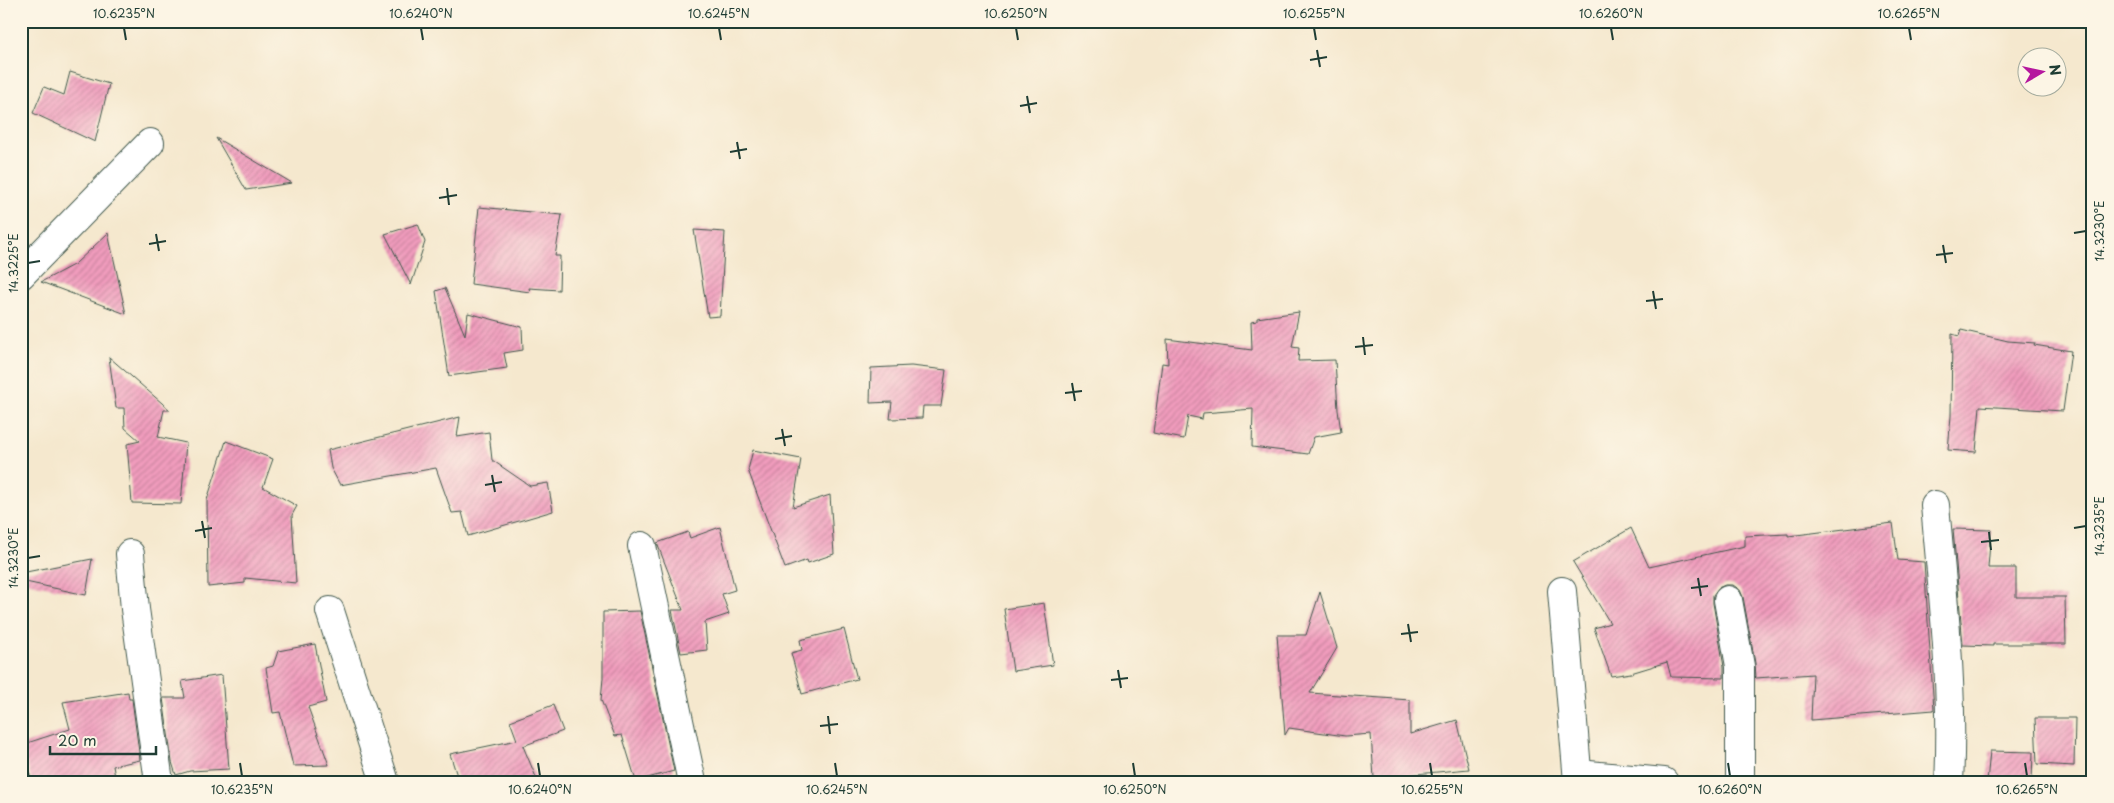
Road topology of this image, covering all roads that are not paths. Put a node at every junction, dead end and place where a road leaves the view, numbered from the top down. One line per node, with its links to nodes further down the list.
1 (150, 143): 2 (street)
2 (21, 275)
3 (1935, 505): 15 (street)
4 (642, 546): 12 (street)
5 (130, 554): 10 (street)
6 (1562, 591): 9 (street)
7 (1728, 600): 14 (street)
8 (330, 612): 11 (street)
9 (1578, 778): 13 (street)
10 (159, 782)
11 (385, 782)
12 (692, 782)
13 (1664, 782)
14 (1740, 782)
15 (1949, 782)

